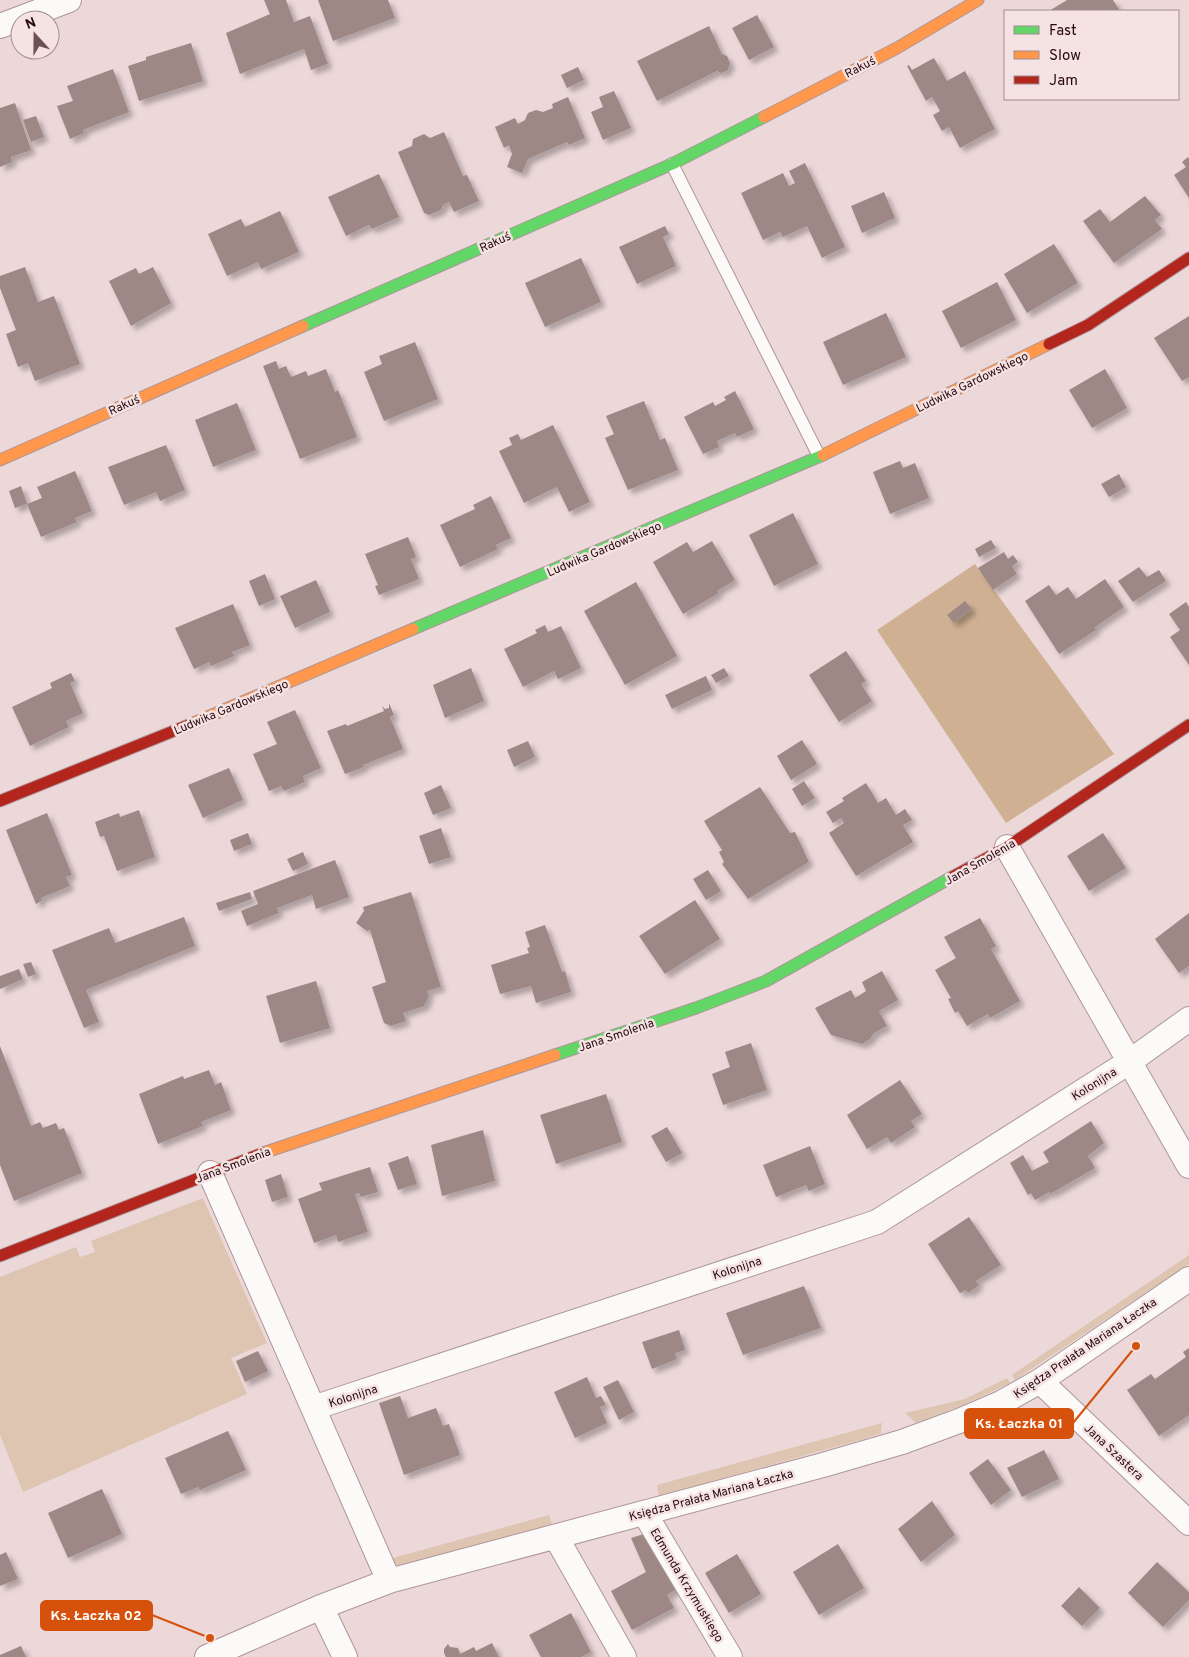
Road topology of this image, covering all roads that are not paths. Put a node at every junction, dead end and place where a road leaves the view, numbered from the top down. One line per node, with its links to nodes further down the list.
1 (69, 0): 3 (street)
2 (978, 0): 4 (street, Rakuś)
3 (0, 26)
4 (672, 164): 6 (lane); 7 (street, Rakuś)
5 (1189, 258): 6 (street, Ludwika Gardowskiego)
6 (819, 456): 9 (street, Ludwika Gardowskiego)
7 (0, 460)
8 (1189, 725): 10 (street, Jana Smolenia)
9 (0, 802)
10 (1007, 847): 12 (street); 14 (street, Jana Smolenia)
11 (1189, 1019): 12 (street, Kolonijna)
12 (1129, 1062): 13 (street, Kolonijna); 18 (street, Kolonijna)
13 (1189, 1166)
14 (210, 1173): 15 (street, Jana Smolenia); 18 (street)
15 (0, 1256)
16 (1189, 1279): 17 (street, Księdza Prałata Mariana Łaczka)
17 (1040, 1381): 19 (street, Księdza Prałata Mariana Łaczka); 20 (street, Jana Szastera)
18 (313, 1408): 22 (street)
19 (645, 1514): 21 (street, Księdza Prałata Mariana Łaczka); 27 (street, Edmunda Krzymuskiego)
20 (1189, 1523)
21 (556, 1537): 22 (street, Księdza Prałata Mariana Łaczka); 26 (street)
22 (389, 1581): 23 (street, Księdza Prałata Mariana Łaczka)
23 (321, 1607): 24 (street, Księdza Prałata Mariana Łaczka); 25 (street)
24 (207, 1657)
25 (345, 1657)
26 (624, 1657)
27 (730, 1657)

